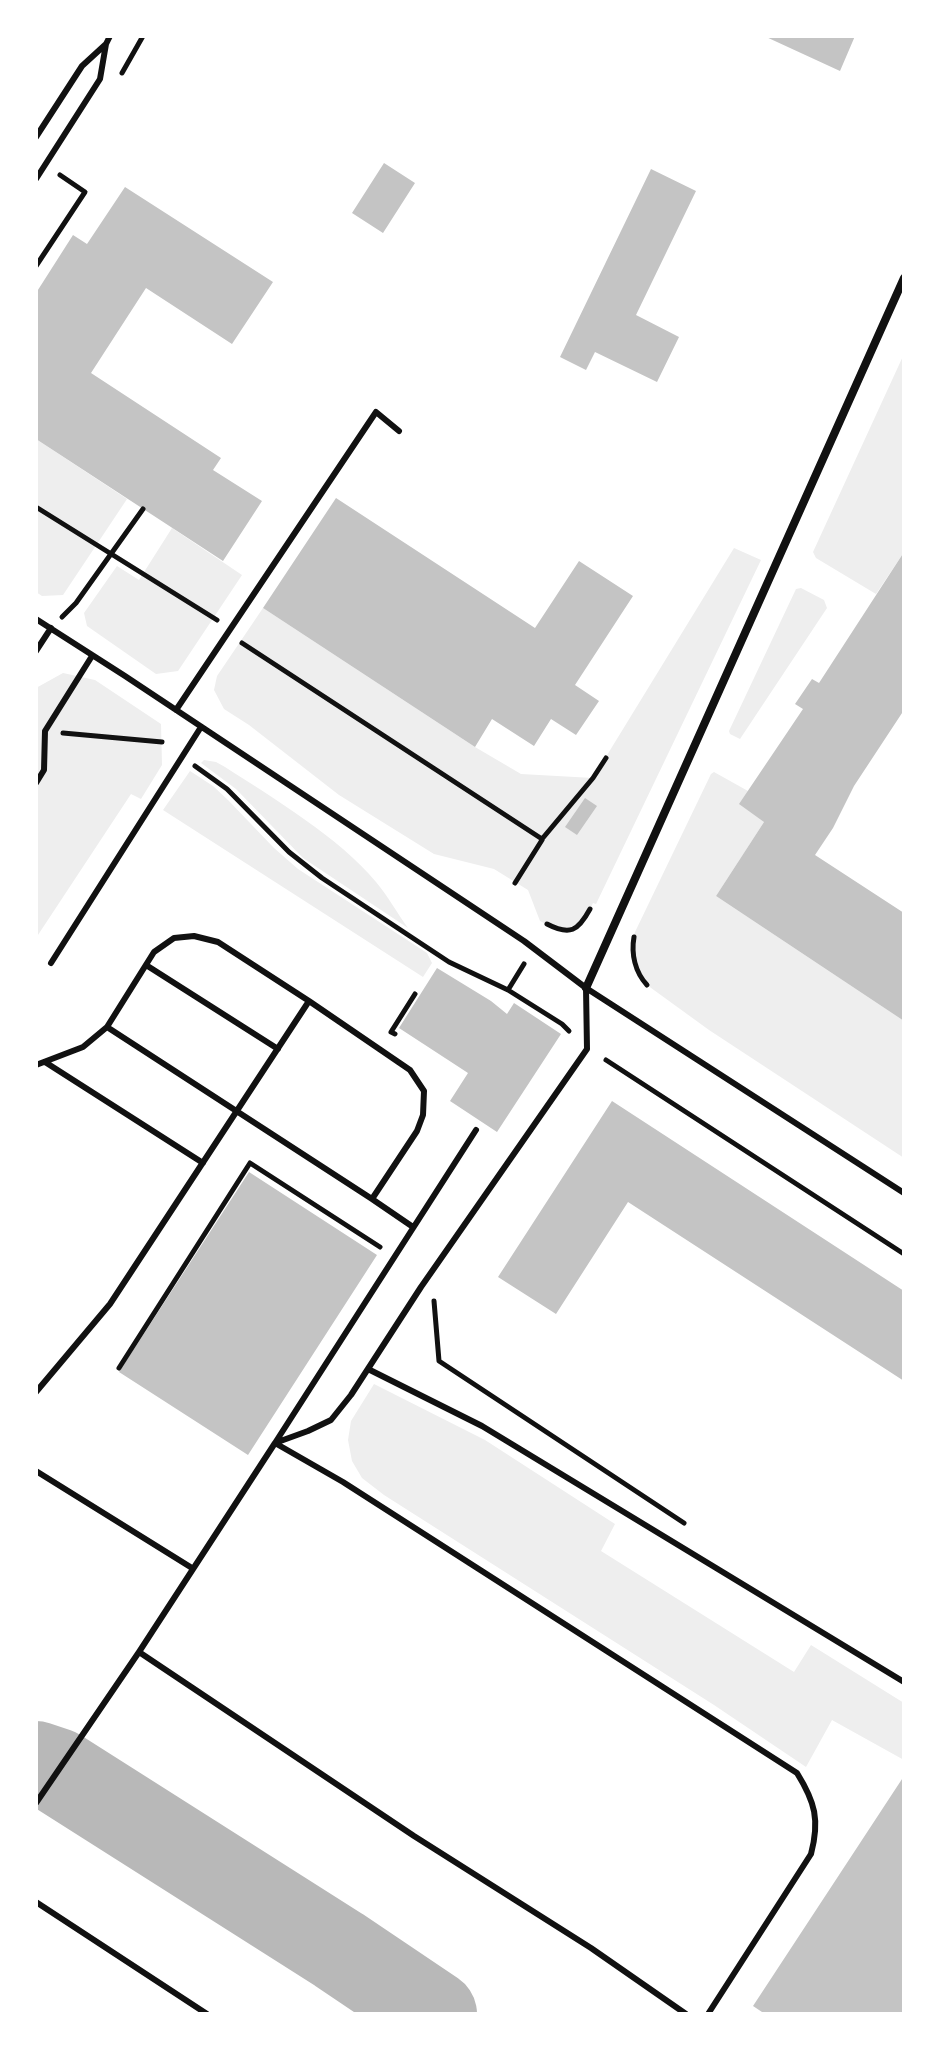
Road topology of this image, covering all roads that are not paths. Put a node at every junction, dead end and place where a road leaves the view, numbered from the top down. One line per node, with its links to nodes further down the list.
1 (110, 36): 2 (lane)
2 (106, 44): 3 (lane); 4 (lane)
3 (36, 137)
4 (36, 179)
5 (904, 278): 16 (street)
6 (399, 431): 11 (lane)
7 (36, 619): 8 (lane)
8 (51, 628): 9 (lane); 10 (lane)
9 (36, 651)
10 (92, 656): 11 (lane); 13 (lane)
11 (176, 710): 12 (lane)
12 (201, 727): 14 (lane); 16 (lane)
13 (36, 783)
14 (51, 963)
15 (146, 965): 17 (lane); 18 (lane); 19 (lane)
16 (586, 988): 25 (lane); 28 (lane)
17 (309, 1001): 19 (lane); 26 (lane)
18 (107, 1027): 20 (lane); 22 (lane)
19 (278, 1049): 22 (lane)
20 (45, 1062): 21 (lane); 24 (lane)
21 (36, 1065)
22 (238, 1110): 24 (lane); 26 (lane)
23 (476, 1130): 27 (lane)
24 (203, 1163): 29 (lane)
25 (904, 1193)
26 (372, 1199): 27 (lane)
27 (413, 1227): 30 (lane)
28 (368, 1369): 30 (lane); 34 (lane)
29 (36, 1392)
30 (275, 1443): 32 (lane); 39 (lane)
31 (36, 1471): 32 (lane)
32 (192, 1568): 33 (lane)
33 (139, 1652): 35 (lane); 38 (lane)
34 (904, 1682)
35 (36, 1803)
36 (36, 1902): 37 (lane)
37 (207, 2014)
38 (686, 2014)
39 (708, 2014)

